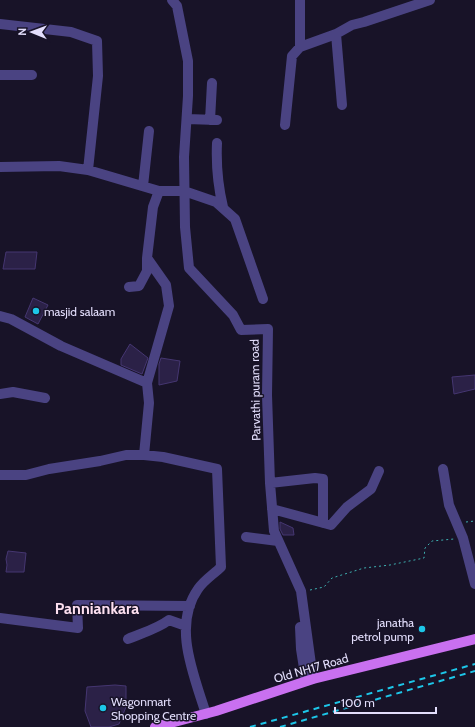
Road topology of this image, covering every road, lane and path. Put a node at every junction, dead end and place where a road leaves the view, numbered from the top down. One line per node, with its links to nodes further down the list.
1 (172, 0): 11 (street, Parvathi puram road)
2 (300, 0): 6 (street)
3 (430, 0): 5 (street)
4 (0, 24): 16 (street)
5 (336, 34): 6 (street); 10 (street)
6 (300, 47): 12 (street)
7 (0, 75): 8 (street)
8 (32, 75)
9 (212, 83): 11 (street)
10 (342, 105)
11 (187, 119): 19 (street, Parvathi puram road)
12 (285, 125)
13 (149, 131): 17 (street)
14 (217, 143): 20 (street)
15 (0, 167): 16 (street)
16 (88, 170): 17 (street)
17 (143, 186): 18 (street)
18 (159, 191): 19 (street); 21 (street)
19 (184, 191): 20 (street); 32 (street, Parvathi puram road)
20 (222, 207): 23 (street)
21 (147, 258): 22 (street); 25 (street)
22 (129, 287)
23 (263, 299)
24 (0, 316): 25 (street)
25 (147, 383): 28 (street)
26 (0, 394): 27 (street)
27 (45, 398)
28 (144, 455): 31 (street); 41 (street)
29 (443, 469): 36 (street)
30 (379, 471): 34 (street)
31 (0, 475)
32 (270, 483): 33 (street, Parvathi puram road); 34 (street)
33 (272, 509): 34 (street); 37 (street, Parvathi puram road)
34 (323, 522)
35 (246, 537): 37 (street)
36 (463, 538): 38 (street); 40 (path)
37 (278, 541): 46 (street, Parvathi puram road)
38 (475, 584)
39 (293, 587): 46 (street)
40 (304, 592)
41 (190, 606): 42 (street); 43 (street)
42 (0, 618)
43 (186, 626): 44 (street); 47 (street)
44 (128, 639)
45 (475, 639): 46 (main road, Old NH17 Road)
46 (310, 680): 47 (main road, Old NH17 Road)
47 (206, 714): 48 (main road, Old NH17 Road)
48 (155, 727)

